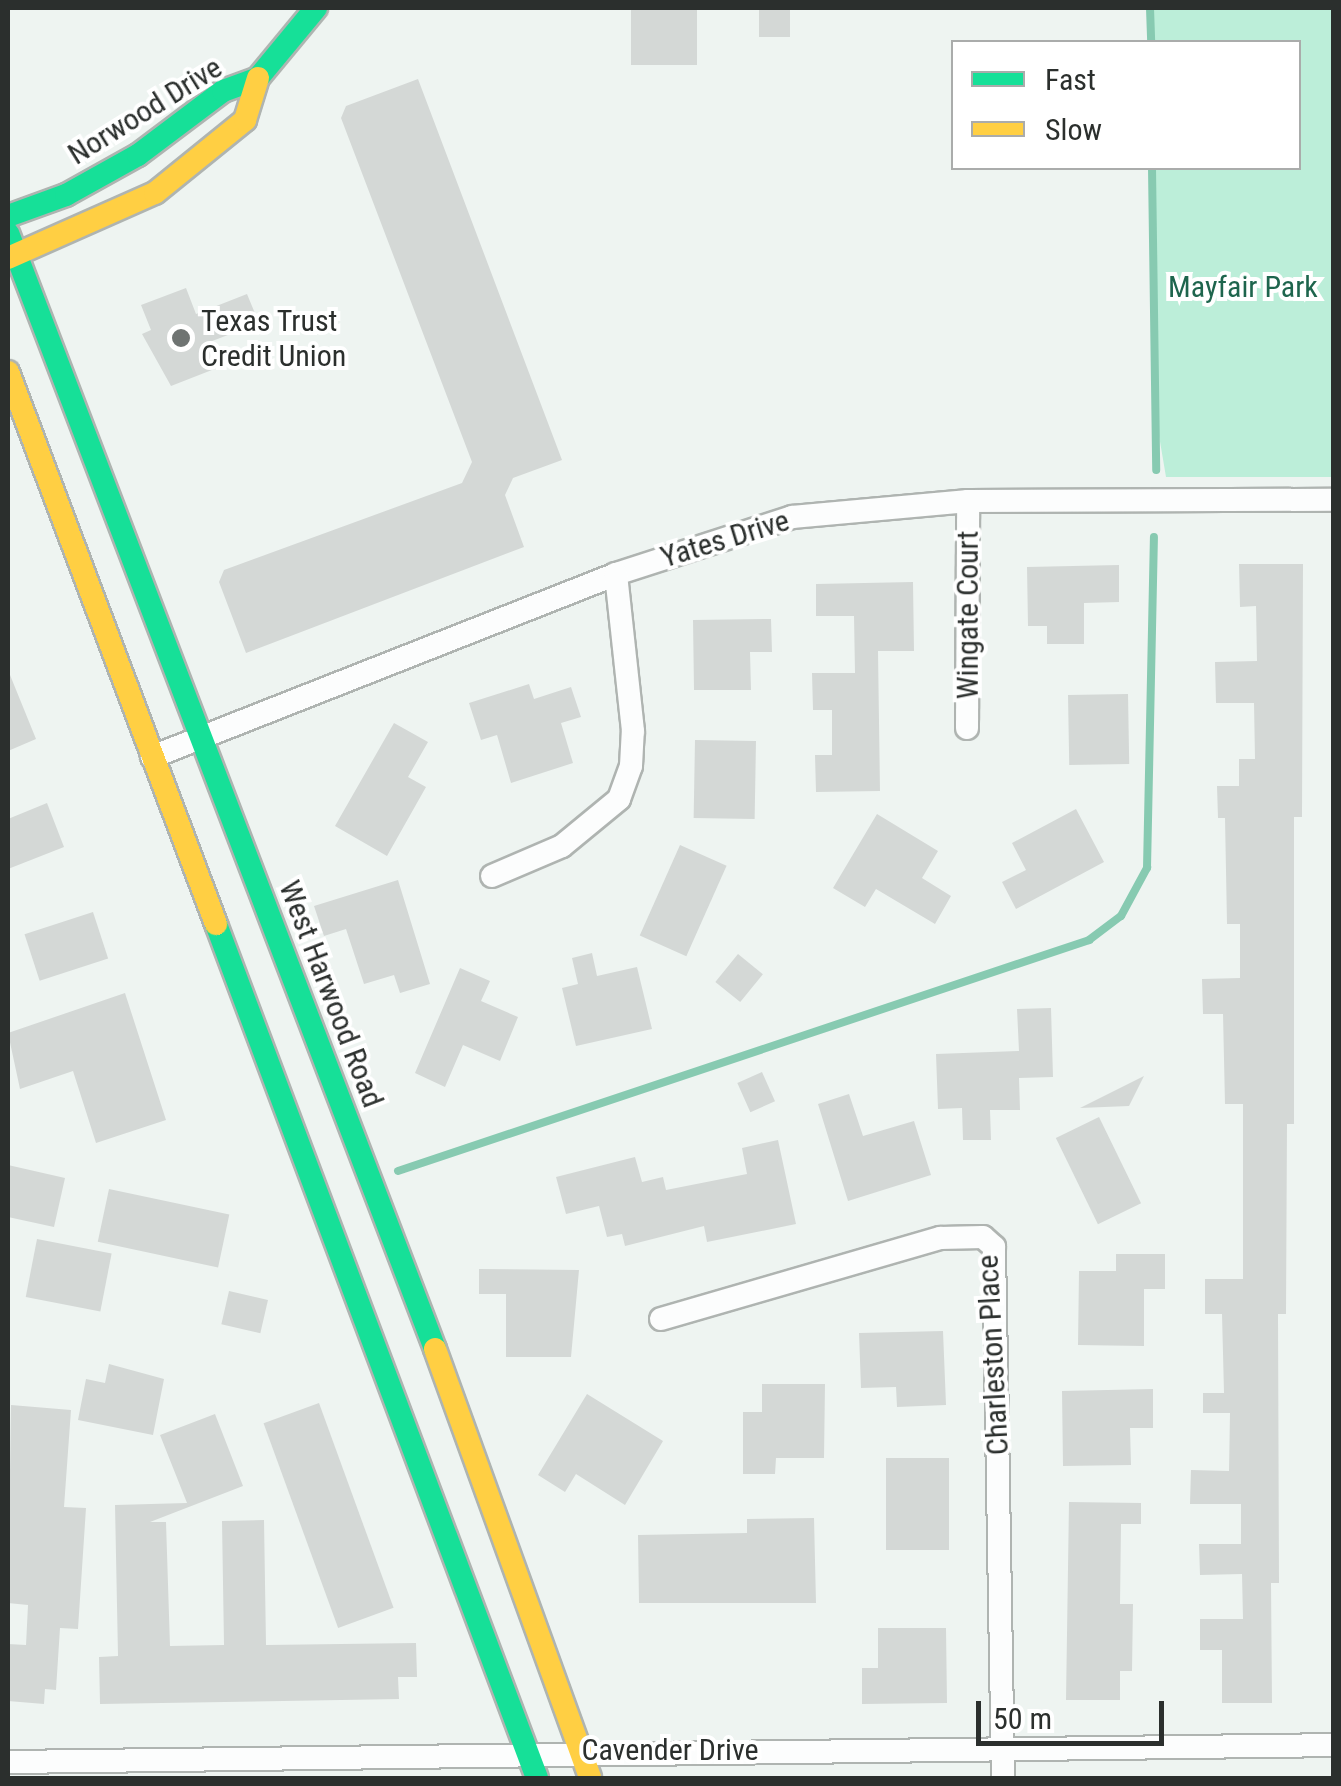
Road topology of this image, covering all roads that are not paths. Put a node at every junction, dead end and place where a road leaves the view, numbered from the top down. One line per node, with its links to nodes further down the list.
1 (316, 8): 2 (main road, Norwood Drive)
2 (258, 78): 3 (main road, Norwood Drive); 4 (main road, Norwood Drive)
3 (8, 216)
4 (10, 248): 10 (main road, West Harwood Road)
5 (8, 372): 11 (main road)
6 (1334, 500): 7 (street, Yates Drive)
7 (968, 501): 8 (street, Yates Drive); 9 (street, Wingate Court)
8 (616, 574): 10 (street, Yates Drive); 12 (street)
9 (968, 728)
10 (201, 738): 11 (street, Yates Drive); 17 (main road, West Harwood Road)
11 (152, 757): 16 (main road)
12 (492, 876)
13 (661, 1319): 15 (street, Charleston Place)
14 (1334, 1745): 15 (street, Cavender Drive)
15 (1003, 1748): 17 (street, Cavender Drive); 22 (street)
16 (526, 1751): 17 (street, Cavender Drive); 19 (street, Cavender Drive); 20 (main road)
17 (580, 1751): 21 (main road, West Harwood Road)
18 (8, 1762): 19 (street, Cavender Drive)
19 (181, 1769)
20 (536, 1778)
21 (590, 1778)
22 (1003, 1778)

